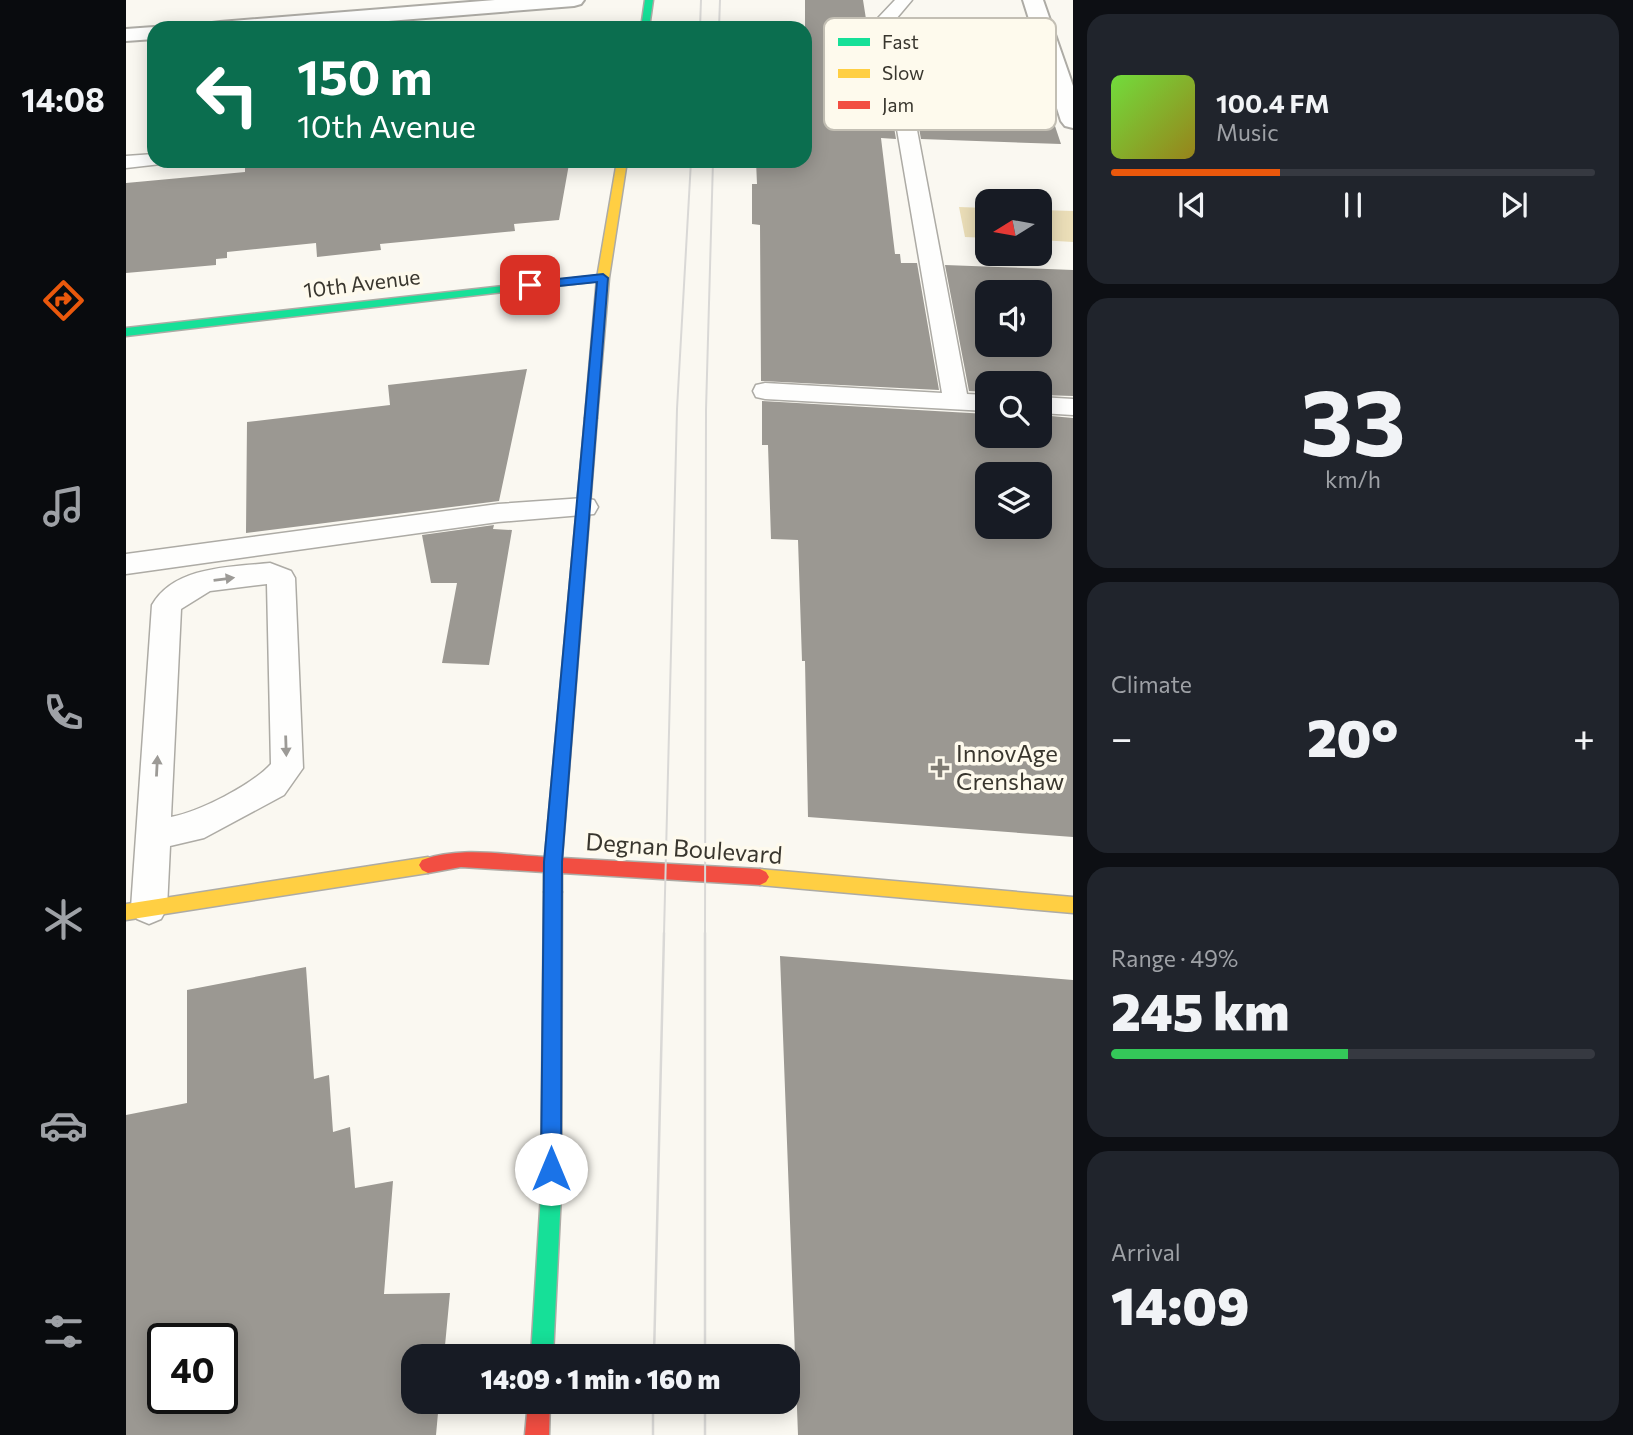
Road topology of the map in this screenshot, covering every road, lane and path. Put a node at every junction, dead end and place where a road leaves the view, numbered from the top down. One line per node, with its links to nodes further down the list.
1 (575, 0): 7 (street)
2 (649, 0): 8 (street)
3 (904, 0): 5 (lane)
4 (1033, 0): 6 (street)
5 (887, 18)
6 (1039, 18)
7 (309, 21)
8 (646, 21)
9 (147, 34): 10 (street)
10 (126, 36)
11 (1056, 70): 12 (street)
12 (1073, 121)
13 (907, 130): 20 (lane)
14 (147, 160): 15 (lane)
15 (126, 162)
16 (621, 168): 17 (street)
17 (603, 278): 18 (street, 10th Avenue); 24 (street)
18 (126, 332)
19 (765, 391): 20 (lane)
20 (956, 401): 21 (lane)
21 (975, 402)
22 (1052, 406): 23 (lane)
23 (1073, 407)
24 (584, 507): 25 (lane); 27 (street)
25 (126, 564)
26 (153, 834): 26 (lane, one-way to 26); 29 (lane)
27 (553, 862): 28 (street, Degnan Boulevard); 29 (street, Degnan Boulevard); 30 (street)
28 (1073, 905)
29 (138, 910)
30 (543, 1344)
31 (538, 1414): 32 (street)
32 (537, 1435)

